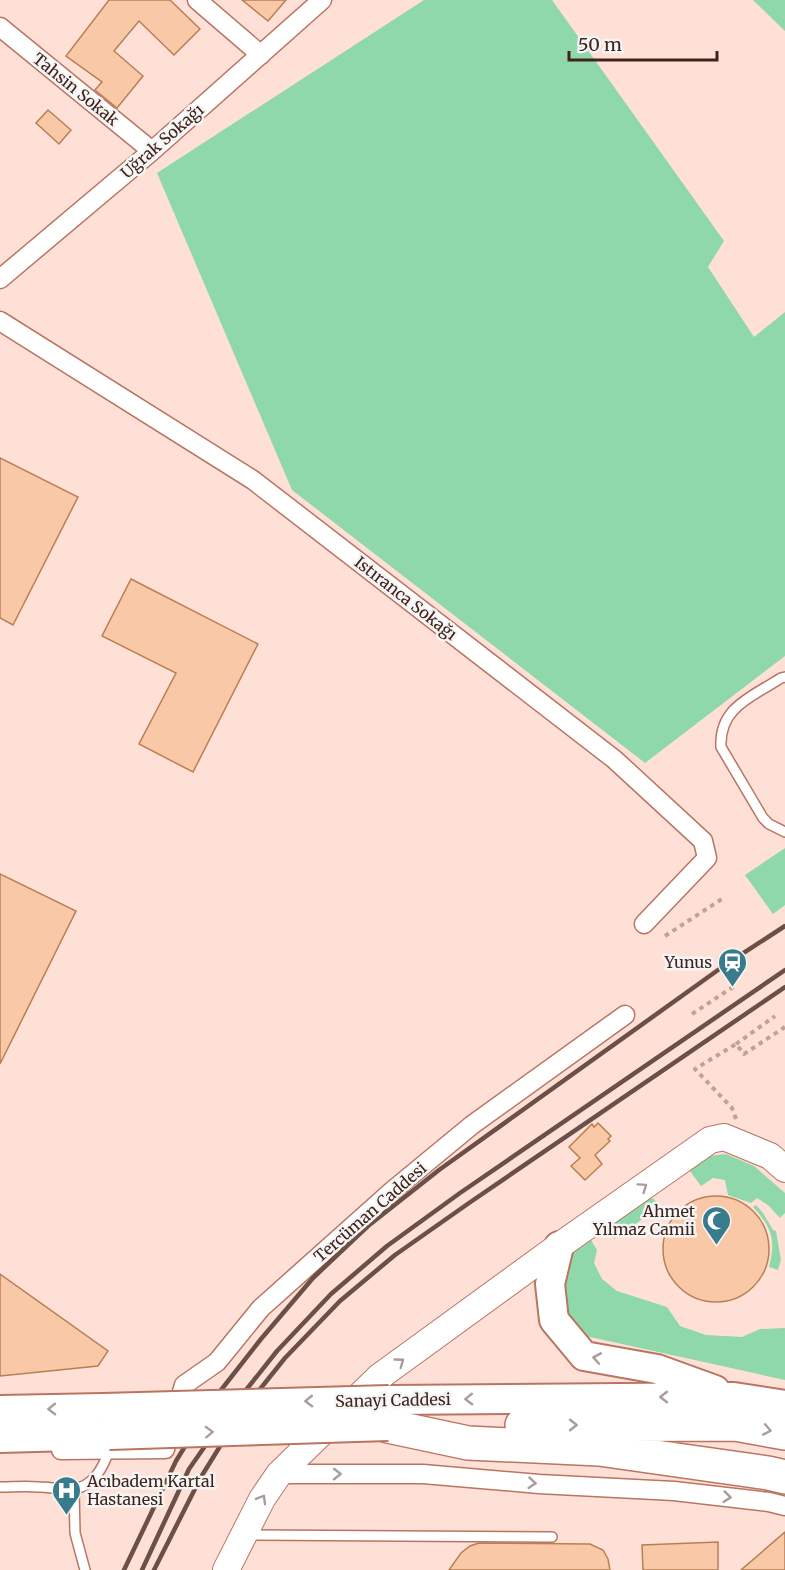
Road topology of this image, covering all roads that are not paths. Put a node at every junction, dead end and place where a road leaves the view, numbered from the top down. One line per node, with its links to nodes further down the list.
1 (198, 0): 4 (street)
2 (322, 0): 4 (street, Uğrak Sokağı)
3 (0, 27): 5 (street, Tahsin Sokak)
4 (261, 55): 5 (street, Uğrak Sokağı)
5 (152, 151): 6 (street, Uğrak Sokağı)
6 (0, 279)
7 (0, 321): 10 (street, Istıranca Sokağı)
8 (785, 677): 9 (lane)
9 (785, 832)
10 (644, 924)
11 (625, 1015): 18 (street, Tercüman Caddesi)
12 (785, 1169): 13 (main road, one-way to 12)
13 (559, 1246): 14 (main road, one-way to 13); 22 (main road, one-way to 13)
14 (734, 1397): 15 (main road, Sanayi Caddesi); 17 (main road, Sanayi Caddesi, one-way to 17)
15 (785, 1405)
16 (0, 1410): 18 (main road, Sanayi Caddesi, one-way to 16)
17 (388, 1413): 18 (main road, Sanayi Caddesi, bridge); 19 (highway, one-way to 19); 23 (highway)
18 (107, 1431): 20 (main road, Sanayi Caddesi); 21 (street); 25 (lane)
19 (785, 1433)
20 (0, 1438)
21 (0, 1451)
22 (279, 1473): 26 (street, one-way to 26); 27 (main road, one-way to 22)
23 (779, 1477)
24 (0, 1487): 25 (lane)
25 (74, 1489): 29 (lane)
26 (785, 1506)
27 (244, 1535): 28 (lane); 30 (main road)
28 (552, 1537)
29 (85, 1570)
30 (226, 1570)

